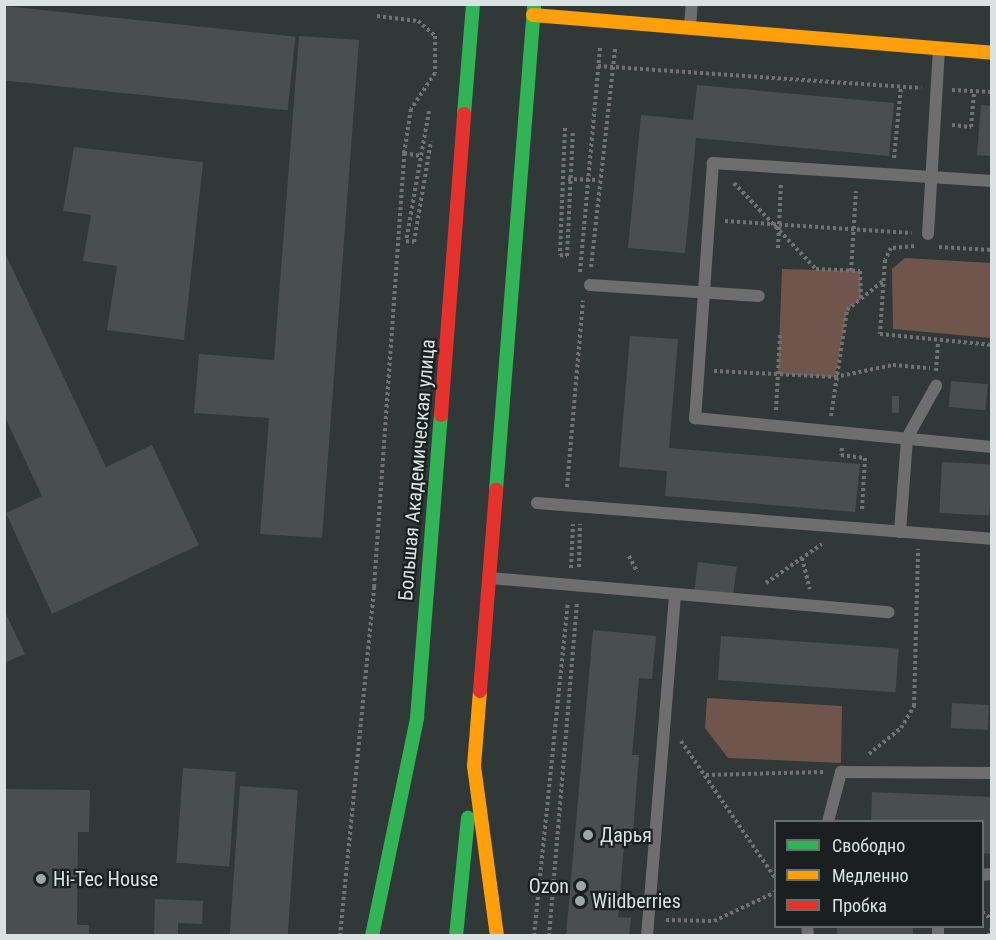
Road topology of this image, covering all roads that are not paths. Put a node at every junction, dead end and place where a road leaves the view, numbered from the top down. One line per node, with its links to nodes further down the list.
1 (473, 4): 22 (main road, Большая Академическая улица)
2 (692, 4): 4 (lane)
3 (534, 10): 4 (main road); 19 (main road)
4 (690, 27): 5 (main road)
5 (939, 48): 6 (main road); 7 (lane)
6 (992, 52)
7 (930, 178): 8 (lane); 9 (lane); 11 (lane)
8 (992, 181)
9 (928, 234)
10 (590, 285): 11 (lane)
11 (704, 293): 12 (lane); 14 (lane)
12 (759, 296)
13 (936, 386): 14 (lane)
14 (907, 438): 15 (lane); 17 (lane)
15 (992, 447)
16 (537, 503): 17 (lane)
17 (900, 532): 18 (lane)
18 (992, 539)
19 (489, 578): 20 (lane); 23 (main road)
20 (675, 595): 21 (lane); 30 (lane)
21 (890, 612)
22 (417, 718): 26 (main road); 27 (main road, Большая Академическая улица)
23 (474, 766): 28 (main road); 29 (main road)
24 (992, 773): 25 (lane)
25 (829, 820)
26 (401, 878)
27 (372, 936)
28 (456, 936)
29 (496, 936)
30 (647, 936)

